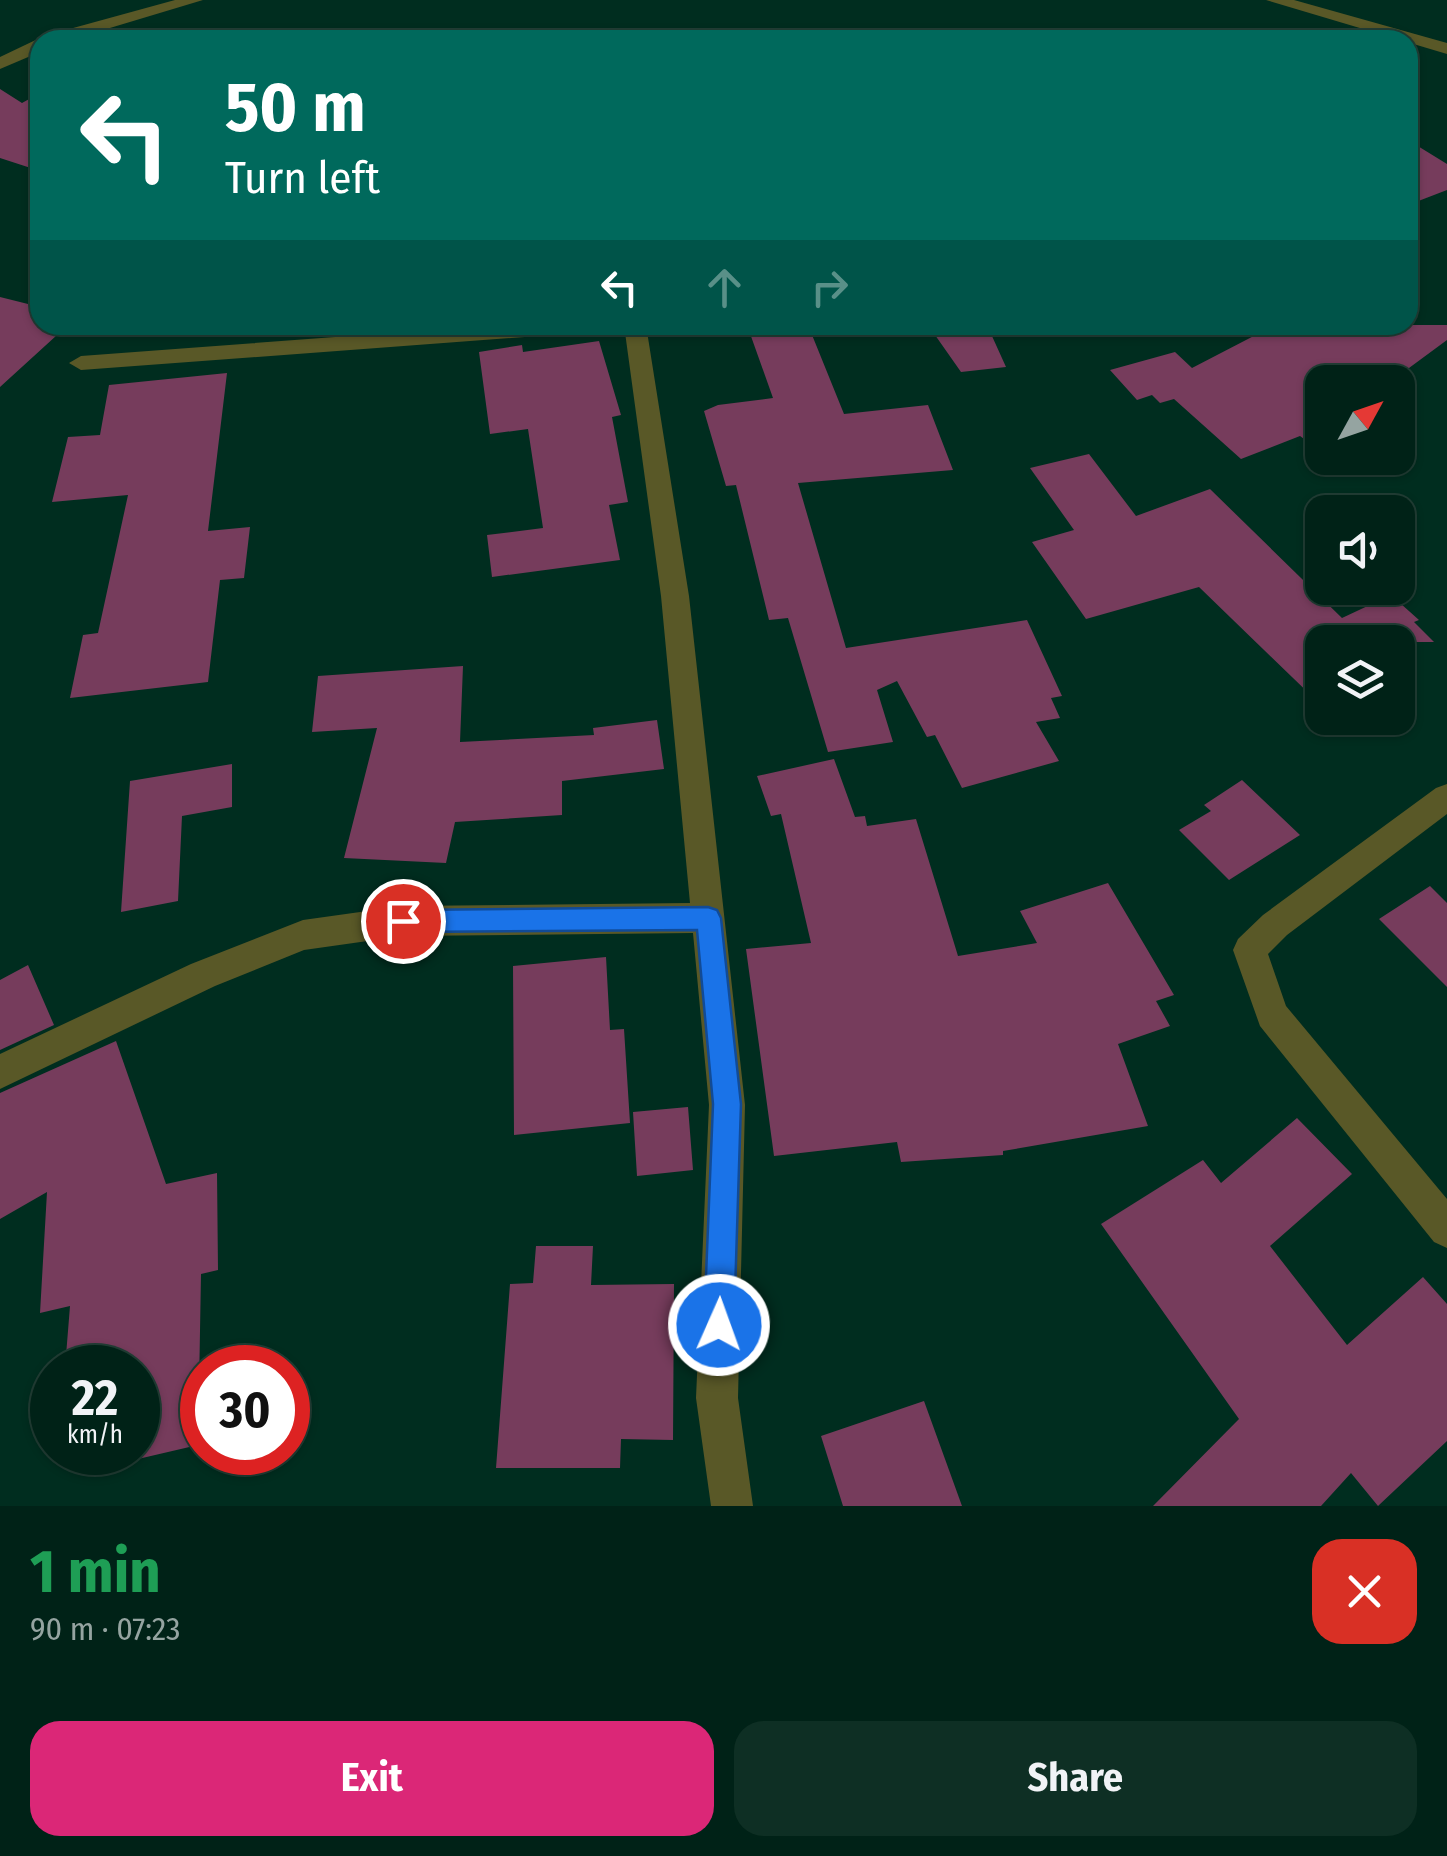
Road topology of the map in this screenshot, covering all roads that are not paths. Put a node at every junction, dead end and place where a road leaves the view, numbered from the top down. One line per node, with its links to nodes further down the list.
1 (194, 0): 3 (street)
2 (1275, 0): 4 (street)
3 (86, 30)
4 (1380, 30)
5 (1418, 41): 6 (street)
6 (1447, 49)
7 (30, 50): 8 (street)
8 (0, 64)
9 (458, 335): 11 (street)
10 (636, 335): 13 (street)
11 (81, 363)
12 (1447, 797): 15 (street)
13 (708, 918): 14 (street); 16 (street)
14 (0, 1072)
15 (1447, 1229)
16 (732, 1506)

